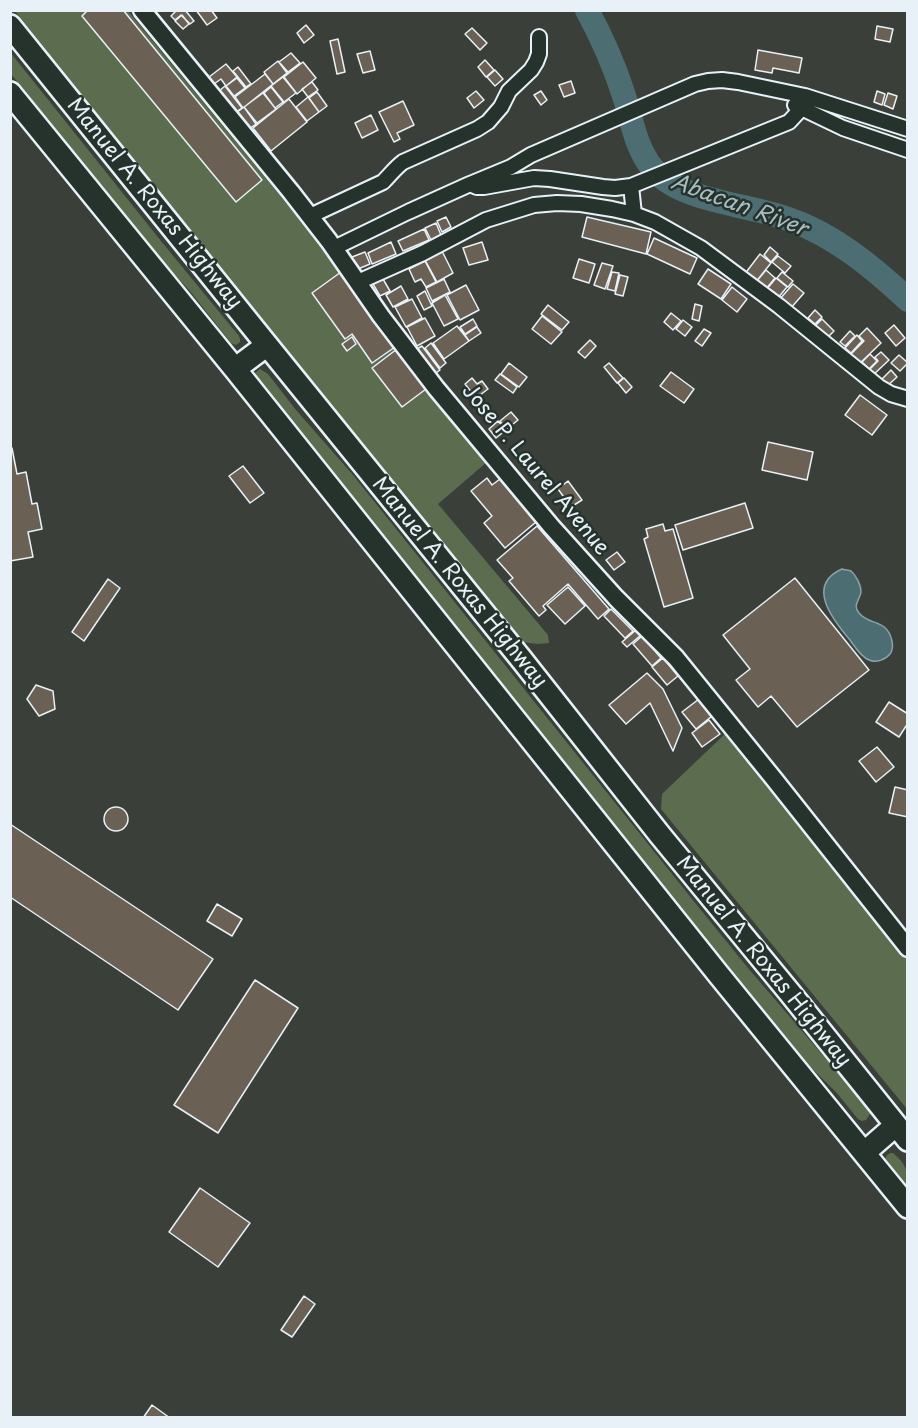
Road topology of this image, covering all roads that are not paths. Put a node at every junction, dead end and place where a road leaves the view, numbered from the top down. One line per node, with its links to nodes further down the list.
1 (142, 10): 11 (street, Jose P. Laurel Avenue)
2 (10, 26): 14 (main road, Manuel A. Roxas Highway)
3 (539, 37): 11 (street)
4 (10, 93): 15 (main road, Manuel A. Roxas Highway)
5 (803, 103): 6 (street); 7 (street); 8 (street); 9 (street)
6 (908, 129)
7 (908, 150)
8 (468, 180): 9 (street); 12 (street)
9 (631, 186): 10 (street)
10 (634, 214): 13 (street); 16 (street)
11 (309, 216): 12 (street, Jose P. Laurel Avenue)
12 (331, 244): 13 (street, Jose P. Laurel Avenue)
13 (358, 282): 17 (street, Jose P. Laurel Avenue)
14 (267, 345): 15 (main road); 18 (main road, Manuel A. Roxas Highway)
15 (235, 369): 19 (main road, Manuel A. Roxas Highway)
16 (908, 399)
17 (908, 948)
18 (902, 1132): 19 (main road)
19 (864, 1153): 20 (main road, Manuel A. Roxas Highway)
20 (908, 1207)

